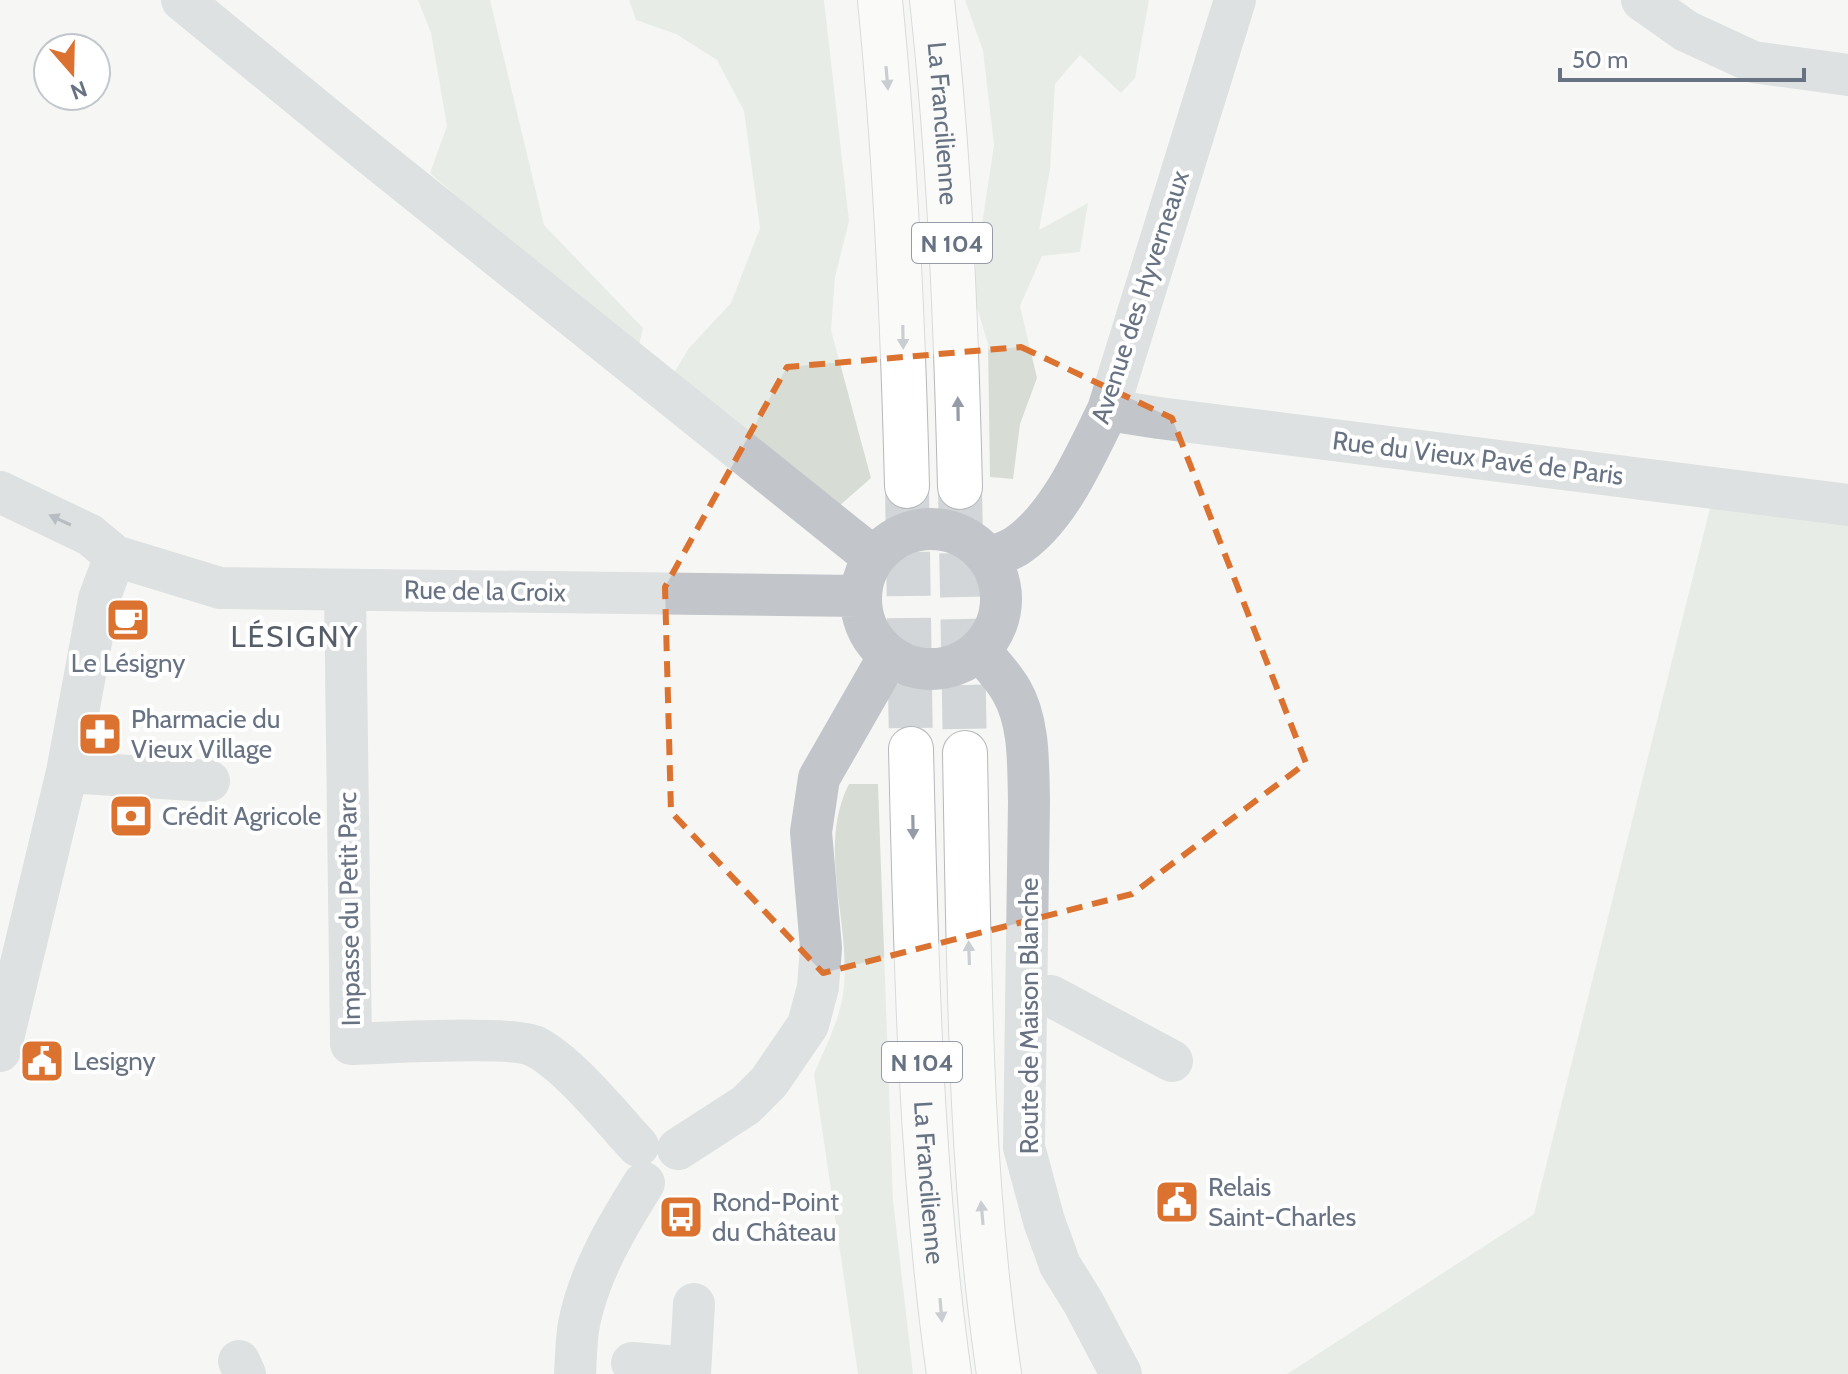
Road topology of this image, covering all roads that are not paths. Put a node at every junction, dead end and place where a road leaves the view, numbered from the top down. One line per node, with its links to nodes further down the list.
1 (182, 0): 14 (street)
2 (880, 0): 8 (highway, La Francilienne / N 104, one-way to 8)
3 (932, 0): 9 (highway, La Francilienne / N 104, one-way to 3)
4 (1235, 0): 7 (street, Avenue des Hyverneaux)
5 (1642, 0): 6 (street)
6 (1848, 75)
7 (1108, 410): 11 (street, Rue du Vieux Pavé de Paris); 13 (street, Avenue des Hyverneaux)
8 (907, 486)
9 (960, 487)
10 (0, 492): 12 (street, one-way to 10)
11 (1848, 505)
12 (115, 556): 15 (street, Rue de la Croix); 20 (street)
13 (989, 558): 14 (street); 16 (street)
14 (866, 577): 15 (street, Rue de la Croix); 17 (street)
15 (345, 590): 25 (street, Impasse du Petit Parc)
16 (980, 650): 17 (street); 22 (street, Route de Maison Blanche)
17 (889, 656): 25 (street)
18 (911, 749): 30 (highway, La Francilienne / N 104, one-way to 30)
19 (965, 753): 31 (highway, La Francilienne / N 104, one-way to 19)
20 (67, 772): 21 (street); 23 (street)
21 (209, 781)
22 (1026, 995): 24 (street); 32 (street, Route de Maison Blanche)
23 (0, 1051)
24 (1172, 1061)
25 (653, 1159): 29 (street)
26 (694, 1304): 28 (street)
27 (632, 1363): 28 (street)
28 (690, 1371)
29 (575, 1374)
30 (949, 1374)
31 (999, 1374)
32 (1121, 1374)

